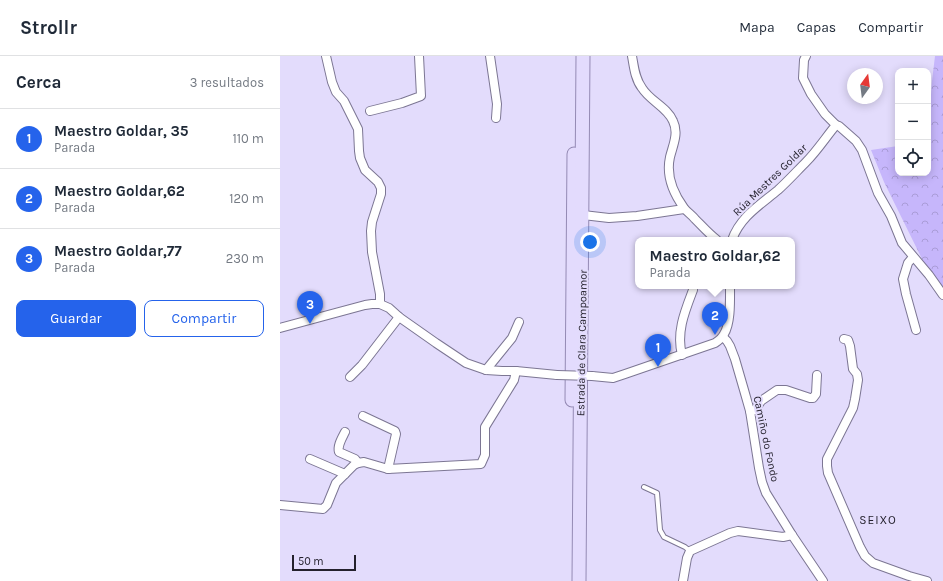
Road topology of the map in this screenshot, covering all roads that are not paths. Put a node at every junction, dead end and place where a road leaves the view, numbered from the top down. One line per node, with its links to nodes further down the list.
1 (326, 56): 19 (street)
2 (419, 56): 8 (street)
3 (490, 56): 9 (street)
4 (574, 56): 42 (main road, Estrada de Clara Campoamor)
5 (583, 56): 12 (main road, Estrada de Clara Campoamor)
6 (632, 56): 11 (street)
7 (806, 56): 10 (street)
8 (370, 111)
9 (496, 118)
10 (836, 125): 14 (street, Rúa Mestres Goldar); 15 (street)
11 (684, 208): 12 (street); 13 (street)
12 (583, 215): 43 (main road, Estrada de Clara Campoamor)
13 (714, 237)
14 (733, 237)
15 (913, 257): 18 (street); 23 (street)
16 (730, 289): 24 (street)
17 (694, 290): 26 (street)
18 (943, 295)
19 (380, 304): 20 (street); 22 (street)
20 (398, 317): 27 (street); 30 (street)
21 (519, 322): 27 (street)
22 (280, 328)
23 (916, 330)
24 (722, 337): 26 (street); 31 (street, Camiño do Fondo)
25 (844, 340): 46 (street)
26 (682, 354): 28 (street, bridge)
27 (486, 370): 28 (street)
28 (516, 371): 36 (street)
29 (817, 375): 31 (street)
30 (350, 378)
31 (750, 411): 40 (street, Camiño do Fondo)
32 (363, 416): 36 (street)
33 (345, 432): 35 (street)
34 (310, 459): 37 (street)
35 (358, 462): 36 (street); 37 (street)
36 (388, 469)
37 (344, 474): 39 (street)
38 (644, 487): 41 (lane)
39 (280, 505)
40 (792, 535): 41 (street); 45 (street, Camiño do Fondo)
41 (690, 551): 44 (street)
42 (571, 581)
43 (579, 581)
44 (684, 581)
45 (823, 581)
46 (927, 581)

